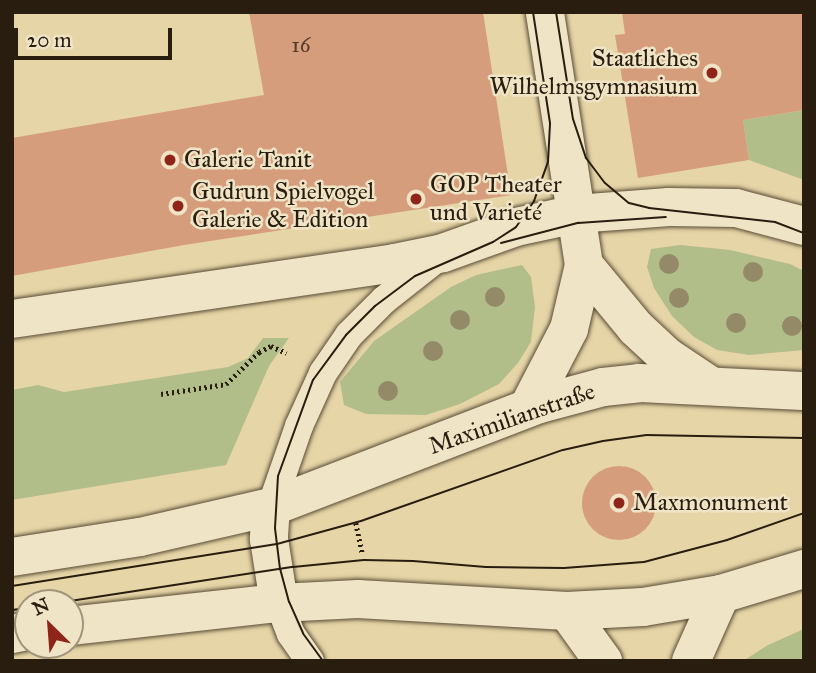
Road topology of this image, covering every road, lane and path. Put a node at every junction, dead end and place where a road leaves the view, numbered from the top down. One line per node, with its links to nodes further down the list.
1 (545, 12): 2 (street)
2 (576, 214): 3 (street); 4 (street); 5 (street)
3 (804, 226)
4 (443, 253): 6 (street); 13 (lane)
5 (584, 265): 8 (street); 11 (street)
6 (12, 319)
7 (287, 353): 10 (path)
8 (711, 386): 9 (street, Maximilianstraße); 11 (street, Maximilianstraße)
9 (804, 391)
10 (161, 394)
11 (527, 408): 12 (street, Maximilianstraße)
12 (331, 486): 13 (street, Maximilianstraße); 17 (path)
13 (271, 507): 14 (street, Maximilianstraße); 18 (street)
14 (12, 557)
15 (804, 569): 16 (street)
16 (721, 594): 19 (street); 23 (street)
17 (358, 599): 18 (street); 19 (street)
18 (279, 603): 20 (street); 21 (lane)
19 (567, 611): 22 (street)
20 (84, 624)
21 (310, 661)
22 (603, 661)
23 (691, 661)

